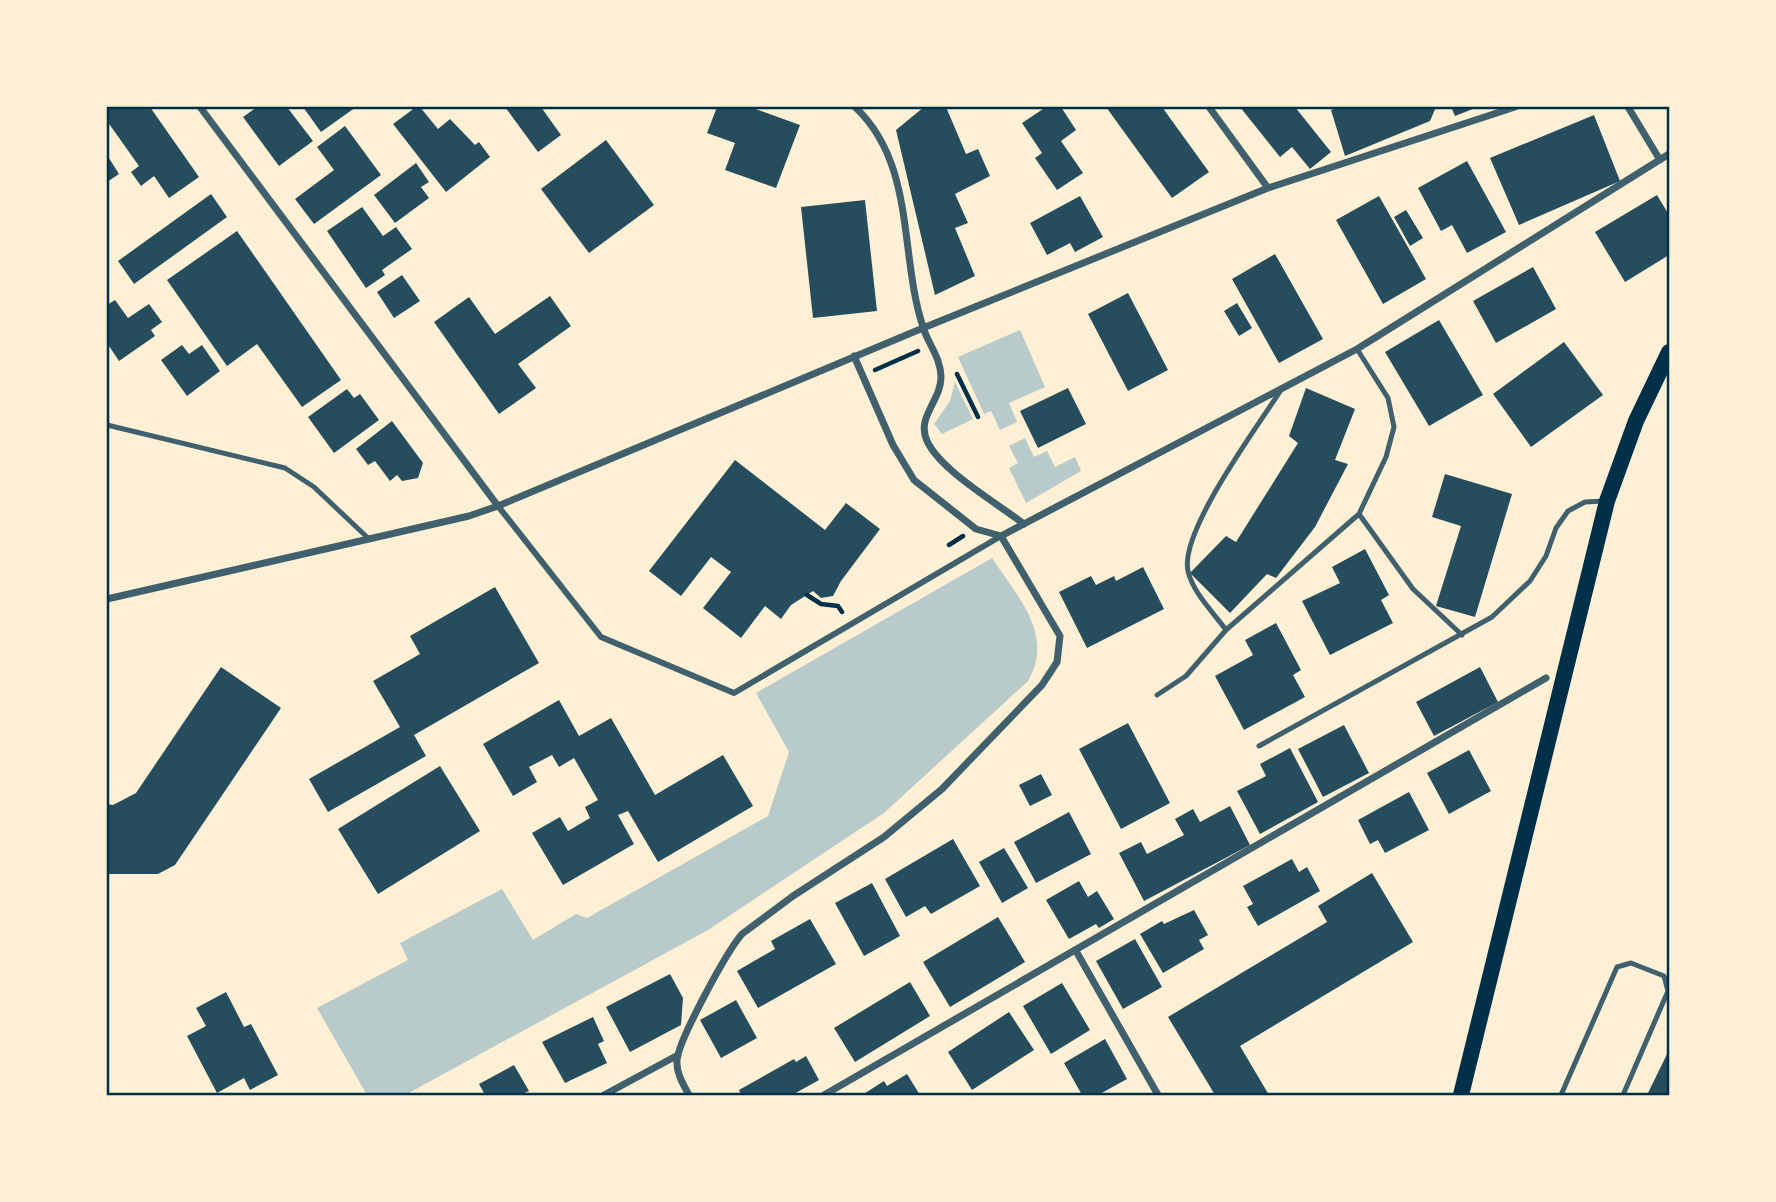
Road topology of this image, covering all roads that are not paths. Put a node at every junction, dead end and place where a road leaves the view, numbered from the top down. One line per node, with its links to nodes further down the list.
1 (200, 107): 16 (street)
2 (855, 107): 9 (street)
3 (1209, 107): 8 (street)
4 (1515, 107): 8 (street)
5 (1628, 107): 7 (street)
6 (1669, 154): 7 (street)
7 (1660, 160): 10 (street)
8 (1268, 188): 9 (street)
9 (923, 328): 12 (street); 18 (street)
10 (1357, 349): 13 (street); 17 (lane)
11 (1669, 352): 15 (main road)
12 (855, 356): 16 (street); 19 (street)
13 (1284, 385): 18 (street); 22 (lane)
14 (107, 425): 20 (lane)
15 (1607, 501): 23 (lane); 33 (main road)
16 (498, 506): 19 (street); 20 (street)
17 (1359, 514): 22 (lane); 23 (lane)
18 (1024, 524): 19 (street)
19 (1002, 536): 28 (street)
20 (369, 539): 21 (street)
21 (107, 599)
22 (1226, 630): 25 (lane)
23 (1462, 635): 26 (lane)
24 (1546, 678): 27 (street)
25 (1157, 695)
26 (1259, 746)
27 (1076, 951): 31 (street); 32 (street)
28 (678, 1055): 29 (street); 30 (street)
29 (604, 1095)
30 (689, 1095)
31 (824, 1095)
32 (1158, 1095)
33 (1461, 1095)
34 (1561, 1095): 35 (lane)
35 (1623, 1095)

